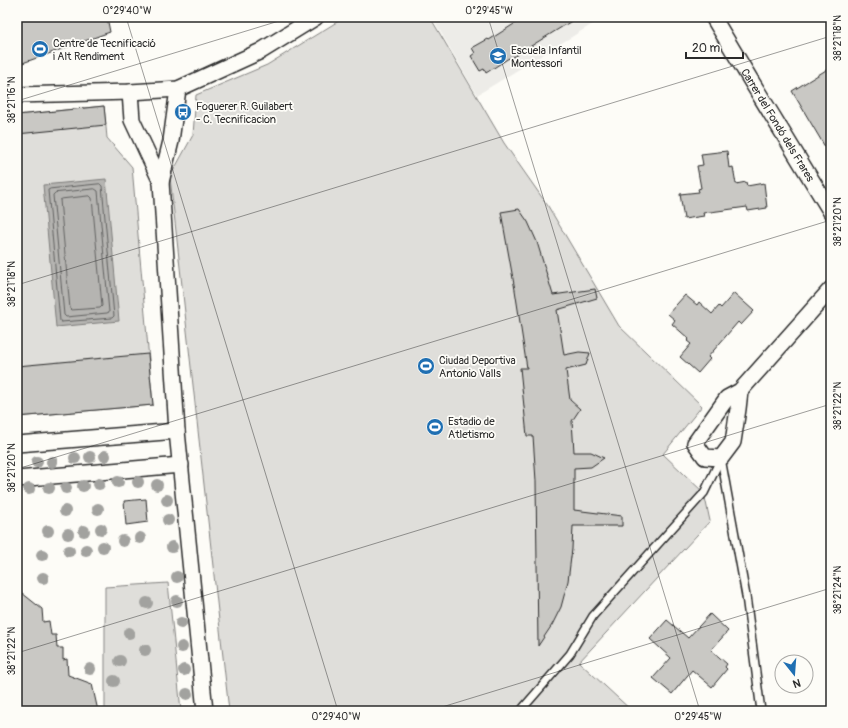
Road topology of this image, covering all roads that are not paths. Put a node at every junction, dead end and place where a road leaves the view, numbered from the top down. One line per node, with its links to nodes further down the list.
1 (316, 17): 3 (street)
2 (713, 17): 7 (street, Carrer del Fondó dels Frares)
3 (178, 89): 4 (street); 6 (street)
4 (130, 92): 5 (street); 6 (street)
5 (17, 95)
6 (161, 182): 10 (street)
7 (831, 212)
8 (831, 289): 9 (street)
9 (740, 391): 12 (street); 12 (street)
10 (177, 431): 11 (street); 13 (street)
11 (17, 444)
12 (721, 458): 16 (lane); 17 (lane)
13 (181, 465): 14 (street); 15 (street)
14 (17, 479)
15 (204, 711)
16 (522, 711)
17 (761, 711)

